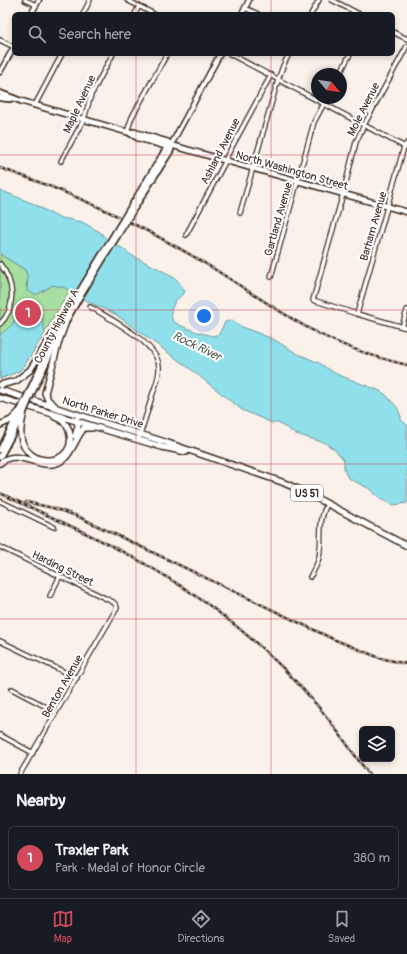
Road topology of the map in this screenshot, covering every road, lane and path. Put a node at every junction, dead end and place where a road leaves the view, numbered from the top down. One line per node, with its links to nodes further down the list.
1 (25, 0): 8 (street)
2 (39, 0): 8 (street)
3 (90, 0): 12 (street)
4 (127, 0): 9 (street)
5 (249, 0): 10 (street)
6 (319, 0): 17 (street)
7 (332, 0): 18 (street)
8 (36, 5): 11 (street)
9 (139, 6): 13 (street); 14 (street)
10 (245, 8): 15 (street); 16 (street)
11 (32, 12)
12 (84, 12)
13 (136, 12)
14 (150, 12)
15 (243, 12)
16 (254, 12)
17 (312, 12)
18 (355, 12)
19 (395, 33): 20 (street)
20 (407, 39)
21 (0, 40): 22 (street)
22 (12, 46)
23 (407, 46): 43 (street, Mole Avenue)
24 (12, 51): 33 (street)
25 (61, 56): 41 (street)
26 (112, 56): 42 (street, Maple Avenue)
27 (166, 56): 44 (street)
28 (219, 56): 47 (street)
29 (234, 56): 34 (street)
30 (288, 56): 35 (street)
31 (349, 56): 32 (street)
32 (343, 68)
33 (0, 72)
34 (271, 75): 35 (street); 50 (street, Ashland Avenue)
35 (278, 80): 37 (street); 52 (street)
36 (0, 93): 39 (main road, North Washington Street)
37 (311, 97)
38 (0, 98): 39 (main road)
39 (16, 100): 41 (main road, North Washington Street)
40 (324, 104): 43 (street); 53 (street, Gartland Avenue)
41 (34, 105): 42 (main road, North Washington Street)
42 (84, 119): 44 (main road, North Washington Street); 51 (street, Maple Avenue)
43 (364, 125): 48 (street); 54 (street, Mole Avenue)
44 (127, 132): 45 (main road, North Washington Street); 47 (main road, North Washington Street)
45 (145, 140): 47 (main road, North Washington Street); 49 (main road)
46 (407, 143): 48 (street, Barham Avenue)
47 (171, 145): 49 (main road); 50 (main road, North Washington Street); 55 (main road)
48 (406, 148): 56 (street, Barham Avenue)
49 (161, 158): 55 (main road)
50 (226, 160): 52 (main road, North Washington Street); 59 (street, Ashland Avenue)
51 (61, 161)
52 (253, 168): 53 (main road, North Washington Street); 58 (street)
53 (298, 180): 54 (main road, North Washington Street); 61 (street, Gartland Avenue)
54 (343, 194): 56 (main road, North Washington Street); 64 (street, Mole Avenue)
55 (134, 206): 65 (main road, County Highway A, bridge)
56 (388, 206): 57 (main road, North Washington Street); 64 (street, Barham Avenue)
57 (407, 212)
58 (240, 213)
59 (186, 235)
60 (0, 264): 66 (street)
61 (271, 278)
62 (90, 308): 79 (street)
63 (407, 310): 67 (street)
64 (357, 314): 67 (street)
65 (65, 320): 69 (main road); 72 (main road); 74 (main road, County Highway A, bridge)
66 (0, 324)
67 (402, 327): 68 (street)
68 (407, 328)
69 (0, 385)
70 (0, 390): 72 (main road, North Parker Drive / US 51)
71 (0, 398): 73 (main road, North Parker Drive / US 51)
72 (60, 409): 75 (main road, North Parker Drive / US 51)
73 (39, 410): 74 (main road); 76 (main road, North Parker Drive / US 51)
74 (22, 411): 77 (main road); 82 (main road, County Highway A); 84 (main road, County Highway A)
75 (73, 413): 76 (main road); 79 (main road, North Parker Drive / US 51)
76 (77, 421): 78 (main road, North Parker Drive / US 51); 81 (main road)
77 (0, 425)
78 (106, 430): 80 (main road, North Parker Drive / US 51); 81 (main road)
79 (140, 434): 80 (street); 83 (main road, North Parker Drive / US 51)
80 (138, 440): 83 (main road, North Parker Drive / US 51)
81 (72, 447): 85 (main road)
82 (0, 450)
83 (200, 454): 87 (main road, North Parker Drive / US 51)
84 (0, 457)
85 (0, 463)
86 (0, 501): 88 (street)
87 (327, 504): 89 (main road, North Parker Drive / US 51); 92 (street)
88 (54, 527)
89 (407, 546)
90 (0, 547): 91 (street, Harding Street)
91 (60, 576): 93 (street); 94 (street, Harding Street)
92 (310, 577)
93 (50, 596)
94 (117, 606): 96 (street, Benton Avenue)
95 (0, 641): 96 (street)
96 (76, 678): 98 (street, Benton Avenue)
97 (12, 689): 98 (street)
98 (56, 712): 100 (street, Benton Avenue)
99 (0, 735): 100 (street)
100 (33, 753): 101 (street, Benton Avenue)
101 (20, 774)

